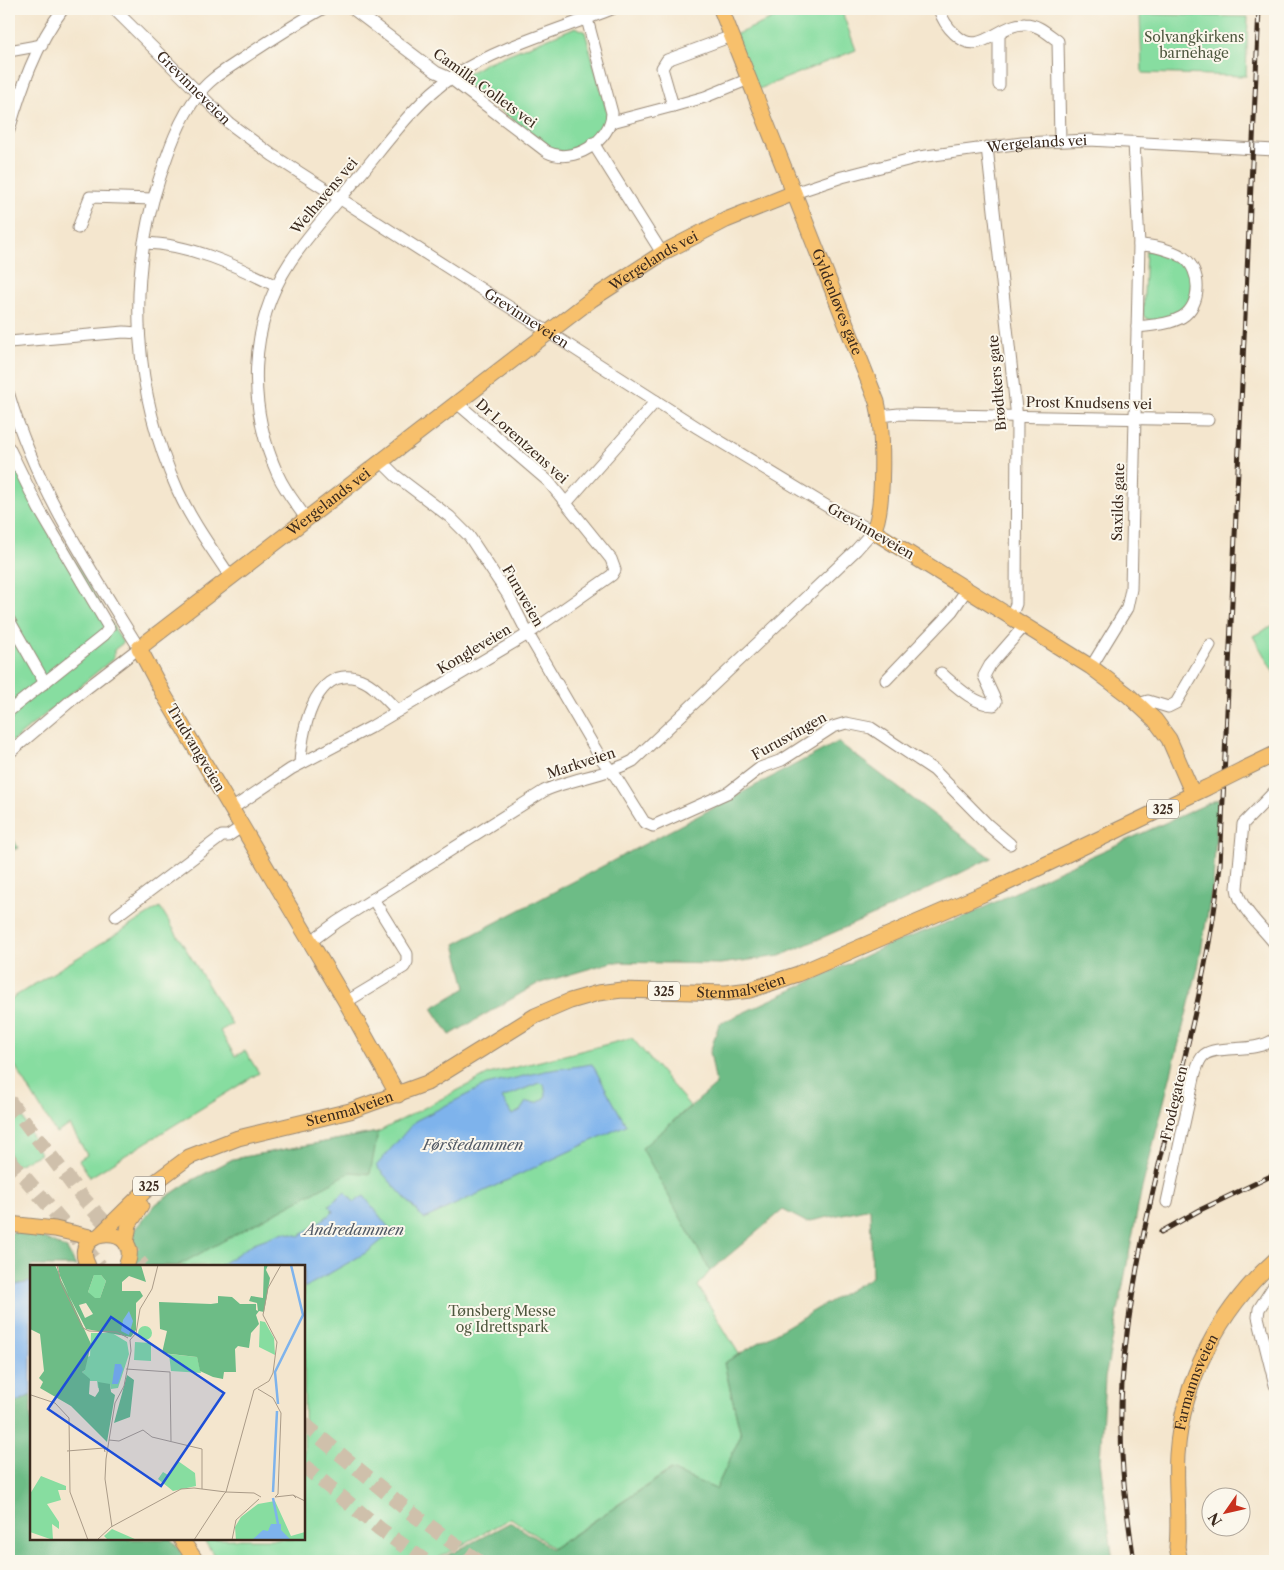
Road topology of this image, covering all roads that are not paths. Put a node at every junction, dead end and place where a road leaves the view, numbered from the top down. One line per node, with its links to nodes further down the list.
1 (63, 9): 11 (street)
2 (114, 9): 16 (street, Grevinneveien)
3 (322, 9): 16 (street)
4 (353, 9): 13 (street, Camilla Collets vei)
5 (612, 9): 8 (street, Welhavens vei)
6 (721, 9): 10 (main road, Gyldenløves gate)
7 (938, 9): 9 (street)
8 (587, 19): 13 (street, Welhavens vei); 18 (street)
9 (999, 33): 15 (street); 20 (street)
10 (732, 36): 14 (main road, Gyldenløves gate); 17 (street)
11 (42, 45): 12 (street); 19 (street)
12 (9, 51)
13 (450, 78): 22 (street, Camilla Collets vei); 27 (street, Welhavens vei)
14 (749, 79): 17 (street); 25 (main road, Gyldenløves gate)
15 (999, 85)
16 (198, 94): 26 (street); 27 (street, Grevinneveien)
17 (673, 106): 18 (street)
18 (612, 122): 22 (street, Camilla Collets vei)
19 (9, 130)
20 (1060, 140): 21 (street, Wergelands vei); 23 (street, Wergelands vei)
21 (1134, 142): 24 (street, Wergelands vei); 30 (street, Saxilds gate)
22 (593, 143): 31 (street)
23 (987, 147): 25 (street, Wergelands vei); 41 (street, Brødtkers gate)
24 (1275, 150)
25 (794, 193): 31 (main road, Wergelands vei); 40 (main road, Gyldenløves gate)
26 (153, 199): 28 (street); 29 (street)
27 (340, 200): 32 (street, Welhavens vei); 35 (street, Grevinneveien)
28 (78, 228)
29 (144, 243): 32 (street); 34 (street)
30 (1139, 245): 33 (street, Saxilds gate); 33 (street)
31 (662, 253): 35 (main road, Wergelands vei)
32 (276, 286): 47 (street, Welhavens vei)
33 (1137, 327): 42 (street, Saxilds gate)
34 (139, 332): 36 (street); 50 (street)
35 (549, 332): 38 (street, Grevinneveien); 39 (main road, Wergelands vei)
36 (9, 342)
37 (9, 395): 57 (street, Trudvangveien)
38 (656, 401): 46 (street); 48 (street, Grevinneveien)
39 (457, 403): 45 (main road, Wergelands vei); 46 (street, Dr Lorentzens vei)
40 (880, 416): 41 (street, Prost Knudsens vei); 48 (main road, Gyldenløves gate)
41 (1017, 418): 42 (street, Prost Knudsens vei); 52 (street, Brødtkers gate)
42 (1135, 419): 43 (street, Prost Knudsens vei); 58 (street, Saxilds gate)
43 (1208, 420)
44 (9, 448): 61 (street)
45 (381, 460): 47 (main road, Wergelands vei); 55 (street, Furuveien)
46 (567, 502): 49 (street, Dr Lorentzens vei)
47 (306, 520): 50 (main road, Wergelands vei)
48 (873, 531): 51 (main road, Grevinneveien); 68 (street, Markveien)
49 (612, 575): 55 (street, Kongleveien)
50 (231, 578): 57 (main road, Wergelands vei)
51 (967, 589): 52 (main road, Grevinneveien); 60 (street)
52 (1011, 616): 54 (main road, Grevinneveien)
53 (9, 620): 61 (street)
54 (1024, 625): 58 (main road, Grevinneveien); 59 (street)
55 (528, 634): 64 (street, Kongleveien); 68 (street, Furuveien)
56 (1210, 645): 62 (street)
57 (139, 648): 65 (street); 71 (main road, Trudvangveien)
58 (1091, 667): 62 (main road, Grevinneveien)
59 (941, 673)
60 (886, 680)
61 (45, 683): 63 (street)
62 (1138, 704): 69 (main road, Grevinneveien)
63 (9, 711)
64 (398, 712): 67 (street, Kongleveien); 67 (street)
65 (9, 753)
66 (1275, 754): 69 (main road, 325, bridge)
67 (300, 764): 71 (street, Kongleveien)
68 (610, 770): 73 (street, Furusvingen); 74 (street, Markveien)
69 (1199, 791): 80 (main road, Stenmalveien / 325)
70 (1275, 791): 77 (street)
71 (233, 808): 72 (main road, Trudvangveien)
72 (243, 826): 75 (street); 76 (main road, Trudvangveien)
73 (1010, 844)
74 (372, 899): 76 (street, Markveien); 78 (street)
75 (116, 916)
76 (310, 942): 78 (main road, Trudvangveien)
77 (1275, 944)
78 (346, 1002): 80 (main road, Trudvangveien)
79 (1275, 1039): 82 (street, Frodegaten)
80 (398, 1095): 81 (main road, Stenmalveien / 325)
81 (208, 1151): 85 (main road, Stenmalveien / 325); 86 (main road, Stenmalveien / 325)
82 (1167, 1202)
83 (9, 1224): 84 (main road)
84 (42, 1228): 85 (main road); 88 (main road)
85 (97, 1236): 86 (main road); 88 (main road, Stenmalveien / 325)
86 (126, 1243): 89 (main road, Stenmalveien / 325)
87 (1275, 1260): 92 (main road, Farmannsveien)
88 (86, 1262)
89 (126, 1265)
90 (1275, 1284): 91 (street)
91 (1275, 1385)
92 (1179, 1526): 95 (main road, Farmannsveien); 96 (main road, Farmannsveien)
93 (182, 1540): 94 (main road)
94 (196, 1561)
95 (1180, 1561)
96 (1186, 1561)

